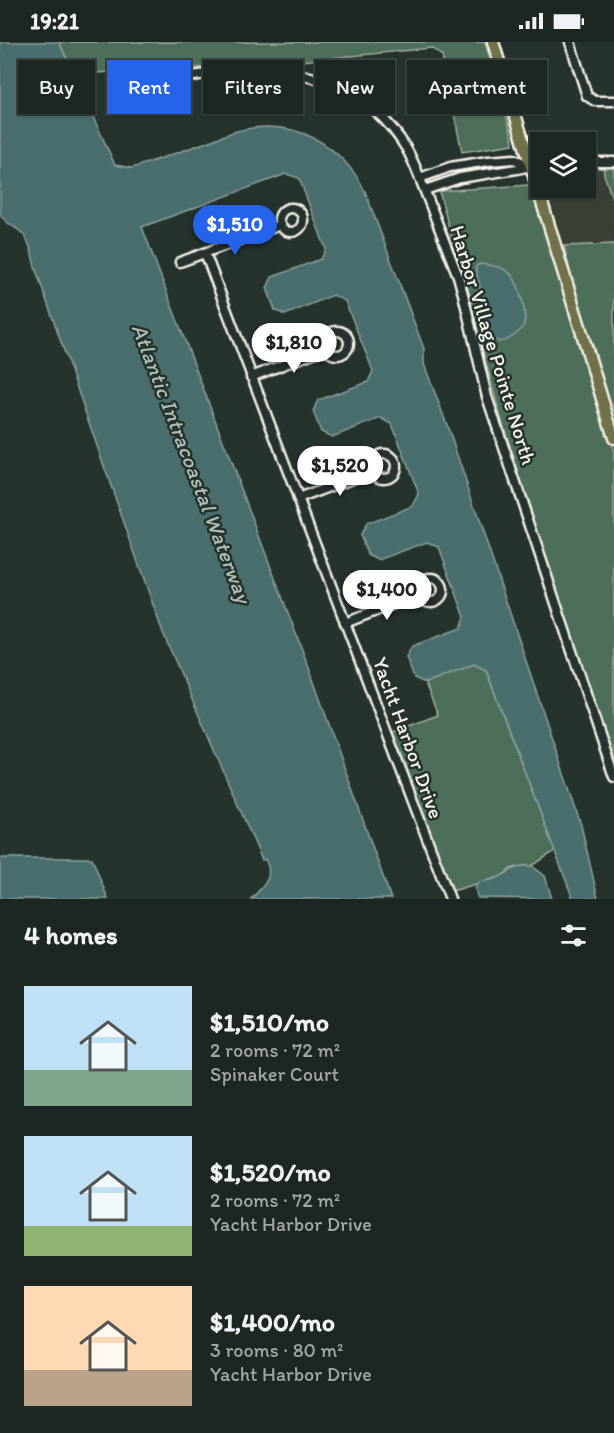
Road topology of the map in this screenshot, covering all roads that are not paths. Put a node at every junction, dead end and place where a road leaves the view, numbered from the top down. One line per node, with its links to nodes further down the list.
1 (493, 42): 5 (main road)
2 (570, 42): 4 (street)
3 (191, 77): 10 (street, Harbor Village Pointe North)
4 (614, 101)
5 (530, 150)
6 (596, 162): 7 (street)
7 (614, 162)
8 (530, 164): 10 (street)
9 (530, 166): 11 (street)
10 (420, 178): 11 (street, Harbor Village Pointe North)
11 (425, 190): 23 (street, Harbor Village Pointe North)
12 (545, 198): 18 (main road)
13 (280, 225): 14 (street)
14 (205, 253): 15 (street); 17 (street, Yacht Harbor Drive)
15 (180, 262)
16 (327, 348): 17 (street)
17 (251, 377): 20 (street, Yacht Harbor Drive)
18 (614, 438)
19 (374, 471): 20 (street)
20 (298, 499): 22 (street, Yacht Harbor Drive)
21 (420, 594): 22 (street)
22 (345, 623): 24 (street, Yacht Harbor Drive)
23 (614, 777)
24 (450, 899)

